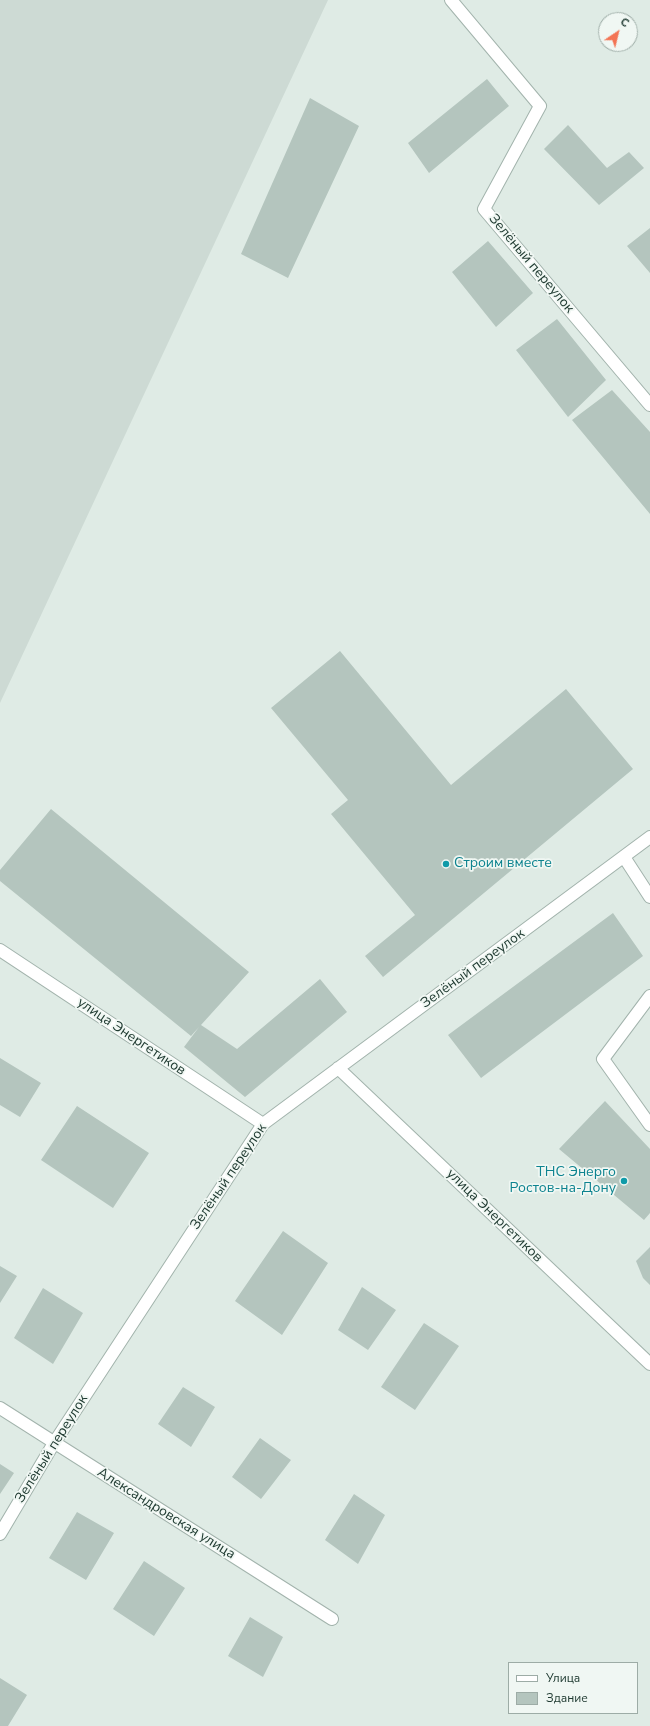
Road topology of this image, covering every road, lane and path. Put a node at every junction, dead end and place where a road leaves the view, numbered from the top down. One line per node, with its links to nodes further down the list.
1 (451, 0): 2 (street, Зелёный переулок)
2 (650, 405)
3 (650, 838): 4 (street, Зелёный переулок)
4 (624, 857): 5 (street); 8 (street, Зелёный переулок)
5 (650, 897)
6 (0, 950): 9 (street, улица Энергетиков)
7 (650, 996): 10 (street)
8 (338, 1068): 9 (street, Зелёный переулок); 11 (street, улица Энергетиков)
9 (263, 1124): 13 (street, Зелёный переулок)
10 (650, 1125)
11 (650, 1364)
12 (0, 1408): 13 (street, Александровская улица)
13 (54, 1443): 14 (street, Зелёный переулок); 15 (street, Александровская улица)
14 (0, 1534)
15 (332, 1619)

